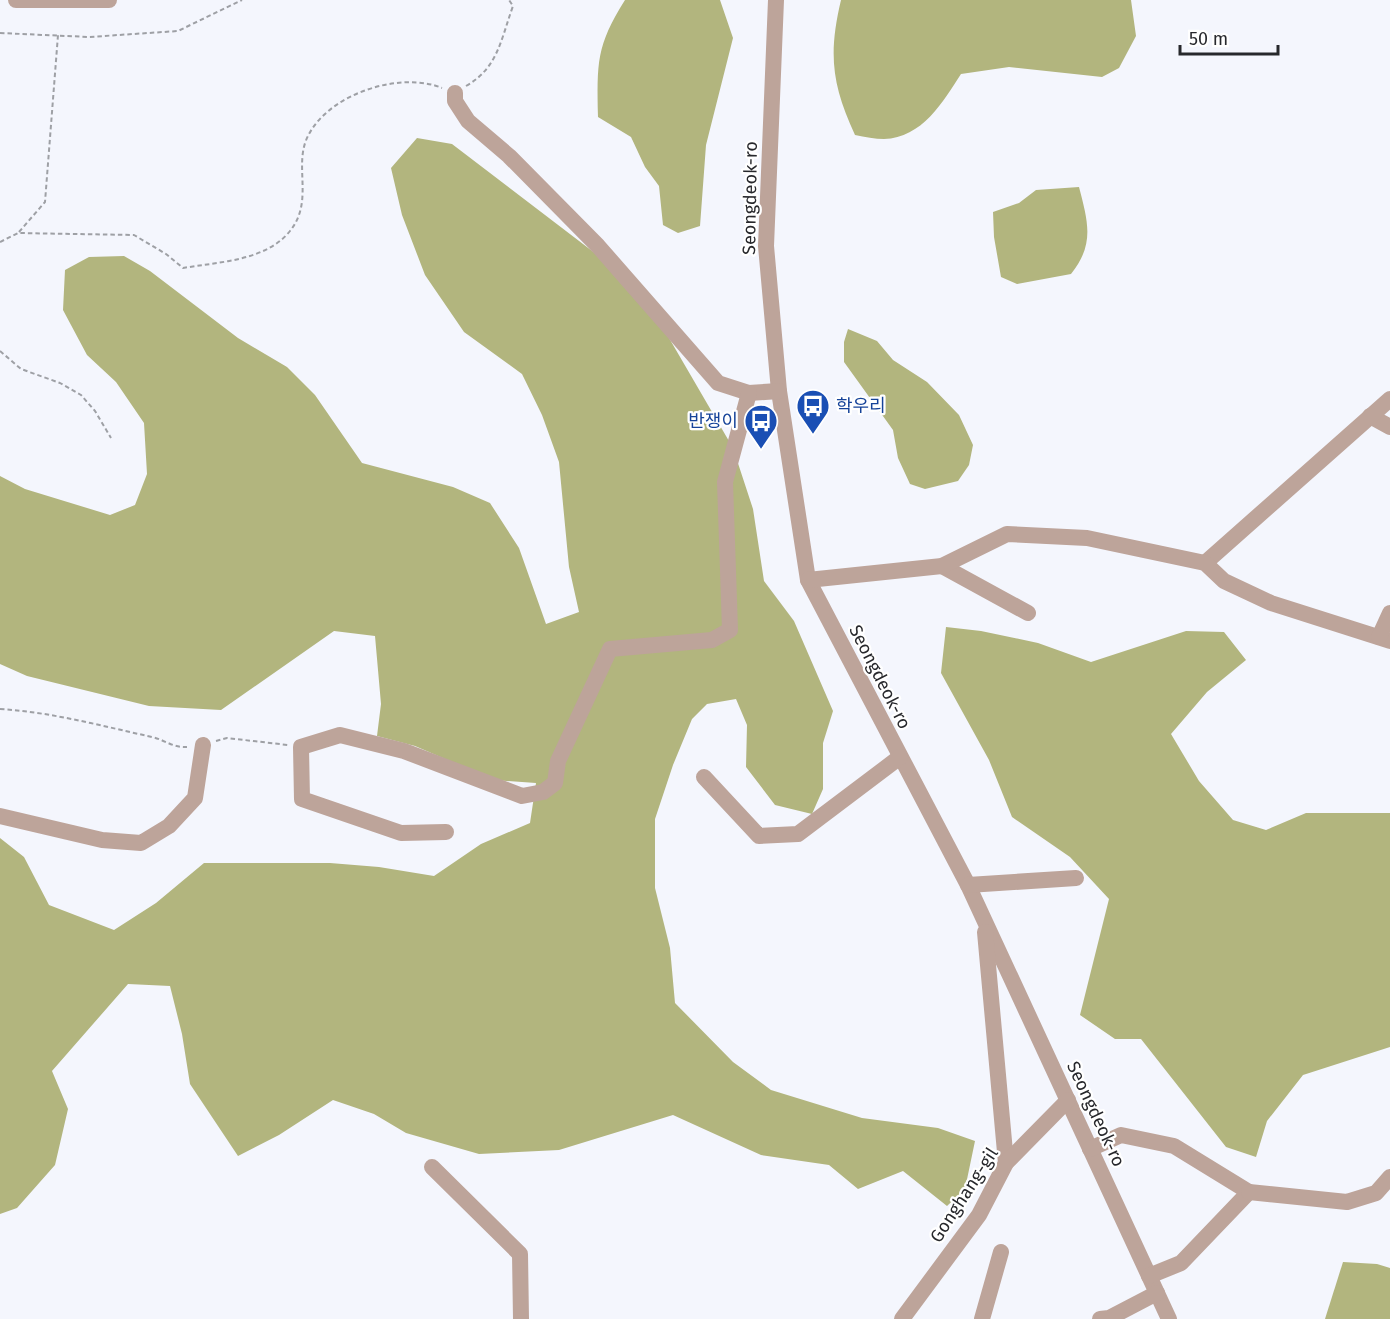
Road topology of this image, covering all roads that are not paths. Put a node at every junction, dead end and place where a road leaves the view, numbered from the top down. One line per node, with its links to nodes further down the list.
1 (16, 0): 2 (street)
2 (109, 0)
3 (776, 0): 5 (street, Seongdeok-ro)
4 (455, 93): 6 (street)
5 (779, 391): 6 (street); 12 (street, Seongdeok-ro)
6 (749, 393): 20 (street)
7 (1390, 399): 8 (street)
8 (1370, 416): 9 (street); 10 (street)
9 (1390, 427)
10 (1205, 563): 11 (street); 15 (street)
11 (942, 566): 12 (street); 13 (street)
12 (808, 580): 17 (street, Seongdeok-ro)
13 (1028, 613)
14 (1390, 613): 15 (street)
15 (1384, 639)
16 (204, 745): 19 (street)
17 (900, 757): 18 (street); 22 (street, Seongdeok-ro)
18 (704, 777)
19 (0, 816)
20 (446, 832)
21 (1076, 878): 22 (street)
22 (968, 885): 23 (street, Seongdeok-ro)
23 (984, 919): 24 (street, Seongdeok-ro); 26 (street)
24 (1068, 1100): 25 (street, Seongdeok-ro); 26 (street, Gonghang-gil)
25 (1090, 1149): 29 (street); 31 (street, Seongdeok-ro)
26 (1006, 1163): 34 (street, Gonghang-gil)
27 (432, 1167): 33 (street)
28 (1390, 1177): 29 (street)
29 (1249, 1192): 31 (street)
30 (1001, 1252): 35 (street)
31 (1149, 1276): 32 (street, Seongdeok-ro)
32 (1157, 1293): 36 (street); 37 (street, Seongdeok-ro)
33 (521, 1319)
34 (902, 1319)
35 (982, 1319)
36 (1106, 1319)
37 (1169, 1319)

